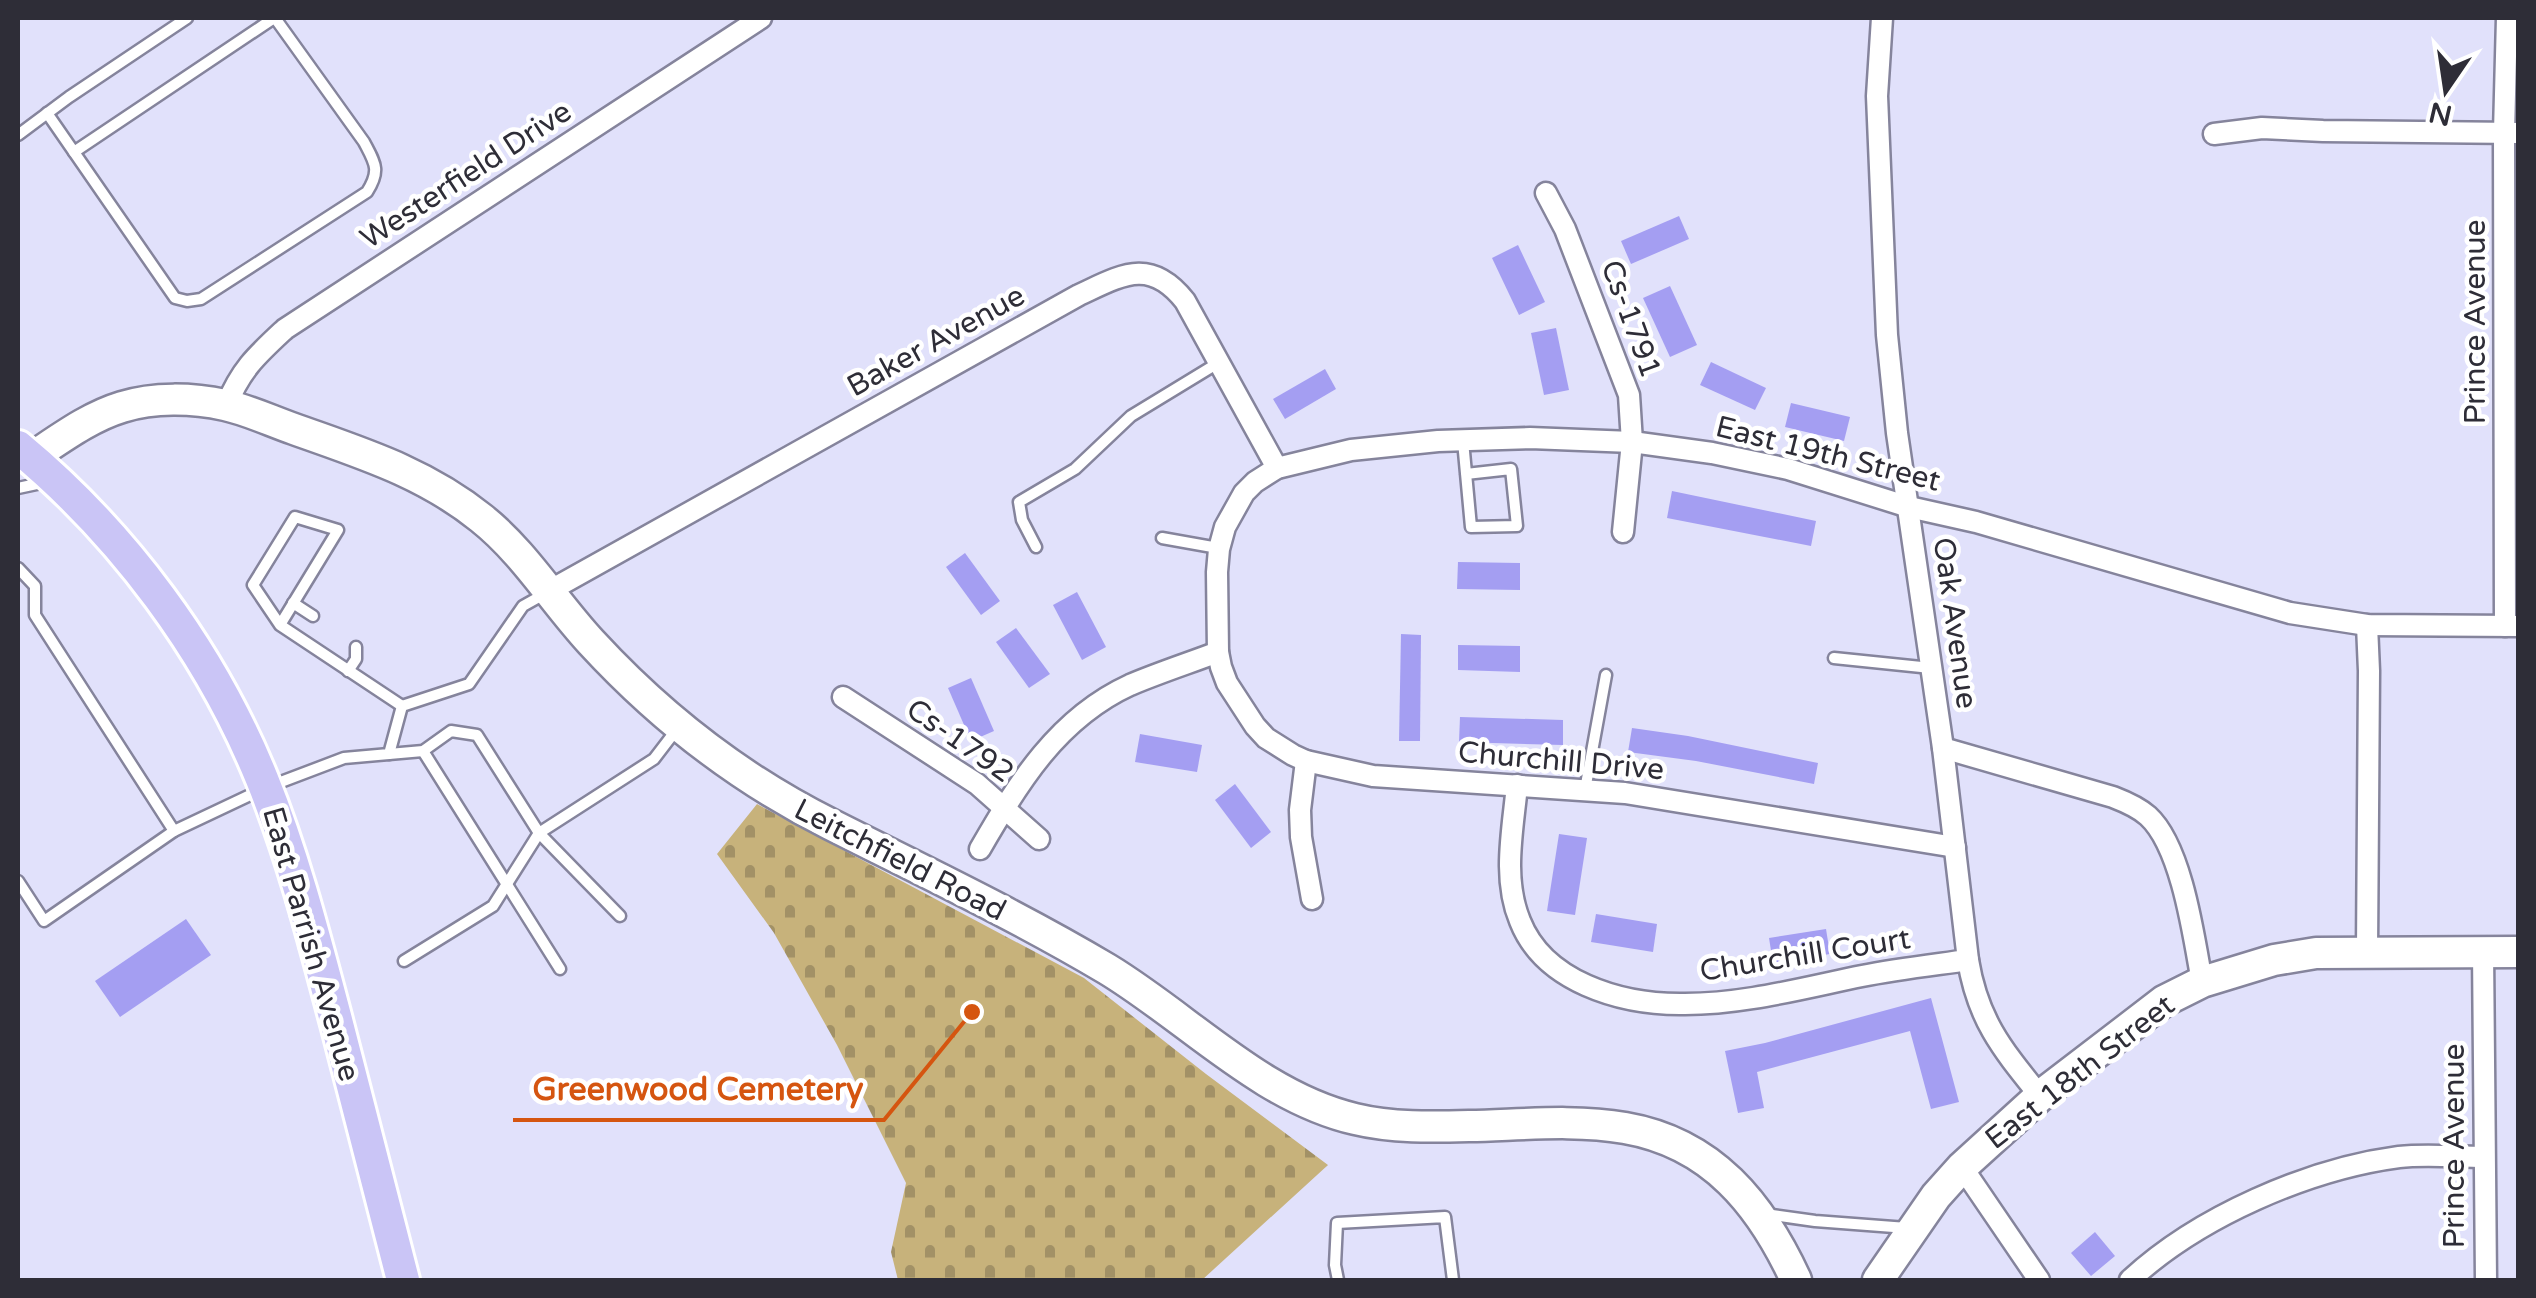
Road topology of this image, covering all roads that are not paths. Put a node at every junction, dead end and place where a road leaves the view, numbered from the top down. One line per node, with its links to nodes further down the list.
1 (187, 18): 6 (lane)
2 (274, 18): 10 (lane); 10 (lane)
3 (761, 18): 13 (street, Westerfield Drive)
4 (1882, 18): 20 (street, Oak Avenue)
5 (2507, 18): 7 (street, Prince Avenue)
6 (47, 113): 9 (lane); 10 (lane)
7 (2512, 132): 8 (street); 31 (street, Prince Avenue)
8 (2214, 134)
9 (18, 135)
10 (74, 152)
11 (1546, 193): 15 (street, Cs-1791)
12 (1219, 363): 17 (street, Baker Avenue); 23 (lane); 26 (street, Baker Avenue)
13 (226, 406): 16 (street, Leitchfield Road); 26 (street, Leitchfield Road)
14 (1463, 440): 15 (street, East 19th Street); 17 (street, East 19th Street); 18 (lane)
15 (1632, 442): 20 (street, East 19th Street); 21 (street, Cs-1791)
16 (34, 462): 19 (lane); 46 (main road, East Parrish Avenue)
17 (1277, 468): 24 (street, East 19th Street)
18 (1466, 474): 18 (lane)
19 (18, 488)
20 (1909, 507): 30 (street, East 19th Street); 35 (street, Oak Avenue)
21 (1623, 532)
22 (1162, 538): 24 (lane)
23 (1036, 547)
24 (1219, 548): 33 (street, East 19th Street)
25 (18, 568): 49 (lane)
26 (549, 592): 39 (lane); 40 (street, Leitchfield Road)
27 (293, 604): 28 (lane); 29 (lane); 29 (lane)
28 (312, 616)
29 (280, 625): 36 (lane)
30 (2367, 625): 31 (street, East 19th Street); 58 (street)
31 (2512, 626)
32 (356, 647): 36 (lane)
33 (1218, 652): 44 (street, Churchill Drive); 48 (street)
34 (1834, 658): 35 (lane)
35 (1932, 668): 41 (street, Oak Avenue)
36 (348, 671): 39 (lane)
37 (1606, 674): 47 (lane)
38 (843, 698): 48 (street, Cs-1792)
39 (402, 706): 43 (lane)
40 (679, 726): 50 (lane); 68 (street, Leitchfield Road)
41 (1942, 748): 52 (street, Oak Avenue); 64 (street)
42 (422, 750): 43 (lane); 50 (lane); 55 (lane)
43 (389, 754): 46 (lane)
44 (1306, 761): 45 (street, Churchill Drive); 56 (street)
45 (1517, 785): 47 (street, Churchill Drive); 62 (street, Churchill Court)
46 (265, 788): 49 (lane); 70 (main road, East Parrish Avenue)
47 (1585, 790): 52 (street, Churchill Drive)
48 (1004, 807): 51 (street, Cs-1792); 53 (street)
49 (174, 831): 54 (lane)
50 (539, 833): 55 (lane); 57 (lane)
51 (1039, 839)
52 (1955, 848): 62 (street, Oak Avenue)
53 (980, 849)
54 (18, 881)
55 (506, 887): 61 (lane); 63 (lane)
56 (1312, 899)
57 (620, 916)
58 (2366, 951): 59 (street, East 18th Street); 64 (street, East 18th Street)
59 (2482, 951): 60 (street, East 18th Street); 66 (street, Prince Avenue)
60 (2518, 952)
61 (404, 960)
62 (1968, 960): 65 (street, Oak Avenue)
63 (560, 969)
64 (2202, 982): 65 (street, East 18th Street)
65 (2040, 1096): 67 (street, East 18th Street)
66 (2484, 1157): 76 (street); 77 (street, Prince Avenue)
67 (1962, 1167): 69 (street, East 18th Street); 75 (street)
68 (1758, 1214): 69 (lane); 73 (street, Leitchfield Road)
69 (1913, 1228): 74 (street, East 18th Street)
70 (403, 1280)
71 (1338, 1280): 72 (lane)
72 (1454, 1280)
73 (1796, 1280)
74 (1878, 1280)
75 (2039, 1280)
76 (2130, 1280)
77 (2486, 1280)

